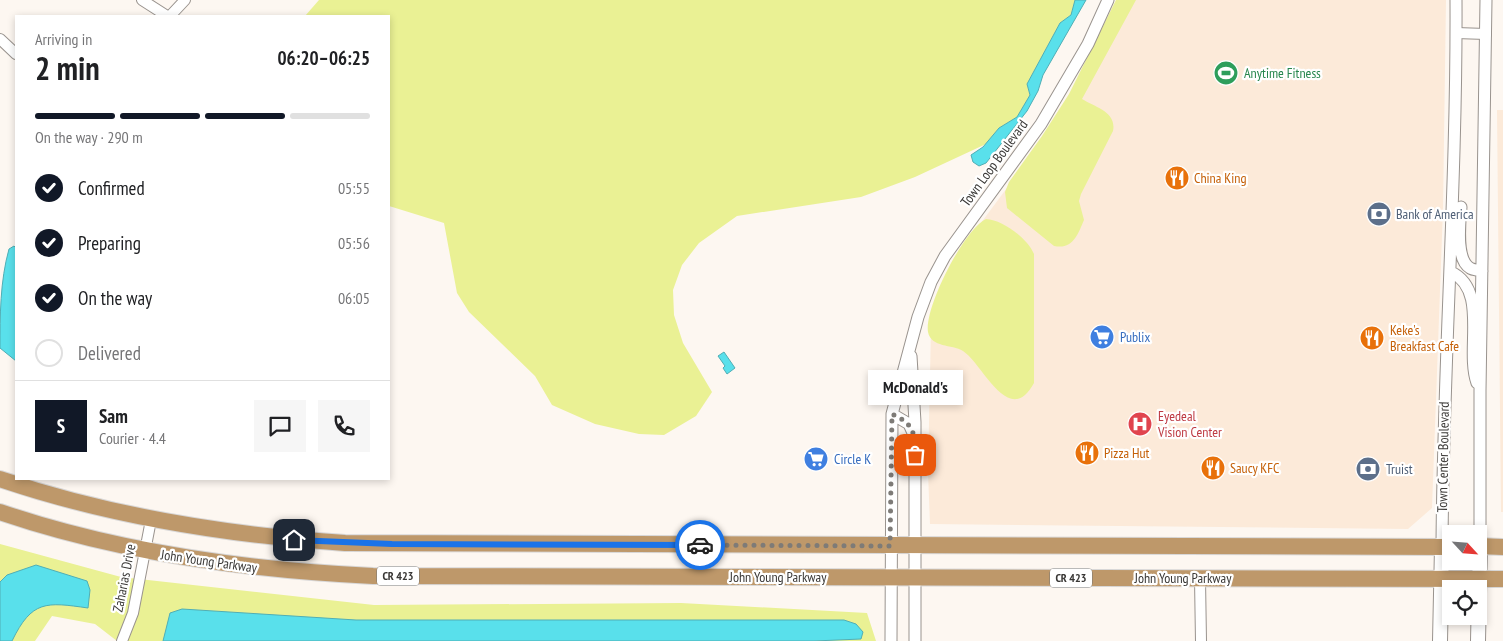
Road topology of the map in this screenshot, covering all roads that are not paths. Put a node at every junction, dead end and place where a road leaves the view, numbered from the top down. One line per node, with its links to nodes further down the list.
1 (142, 0): 6 (street)
2 (185, 0): 7 (street)
3 (1108, 0): 15 (street, Town Loop Boulevard)
4 (1456, 0): 8 (street, Town Center Boulevard)
5 (1486, 0): 9 (street)
6 (167, 15)
7 (170, 15)
8 (1456, 32): 9 (street); 12 (street, Town Center Boulevard)
9 (1486, 34): 13 (street)
10 (0, 39): 11 (street)
11 (15, 53)
12 (1454, 146): 13 (street, Town Center Boulevard); 14 (street, Town Center Boulevard)
13 (1482, 271): 16 (street)
14 (1451, 272): 16 (street); 22 (street, Town Center Boulevard)
15 (910, 347): 17 (street, Town Loop Boulevard); 18 (street, Town Loop Boulevard)
16 (1480, 390): 23 (street)
17 (892, 414): 18 (street); 24 (street, Town Loop Boulevard)
18 (915, 436): 25 (street, Town Loop Boulevard)
19 (0, 479): 21 (highway)
20 (0, 512): 29 (highway, John Young Parkway / CR 423)
21 (151, 520): 24 (highway); 29 (street, Zaharias Drive)
22 (1447, 525)
23 (1479, 525)
24 (890, 546): 25 (highway); 32 (street, Town Loop Boulevard)
25 (915, 546): 27 (highway); 33 (street, Town Loop Boulevard)
26 (1488, 546): 28 (highway)
27 (1442, 547)
28 (1503, 547)
29 (144, 551): 32 (highway, John Young Parkway / CR 423); 38 (street, Zaharias Drive)
30 (1443, 570): 35 (main road, Town Center Boulevard)
31 (1479, 570): 36 (main road)
32 (890, 577): 33 (highway, John Young Parkway / CR 423); 39 (street, Town Loop Boulevard)
33 (916, 577): 34 (highway, John Young Parkway / CR 423); 40 (street, Town Loop Boulevard)
34 (1200, 579): 35 (highway, John Young Parkway / CR 423); 41 (street)
35 (1441, 579): 36 (highway, John Young Parkway / CR 423); 42 (main road, Town Center Boulevard)
36 (1479, 579): 37 (highway, John Young Parkway / CR 423); 43 (main road)
37 (1503, 579)
38 (122, 641)
39 (891, 641)
40 (915, 641)
41 (1201, 641)
42 (1440, 641)
43 (1478, 641)

